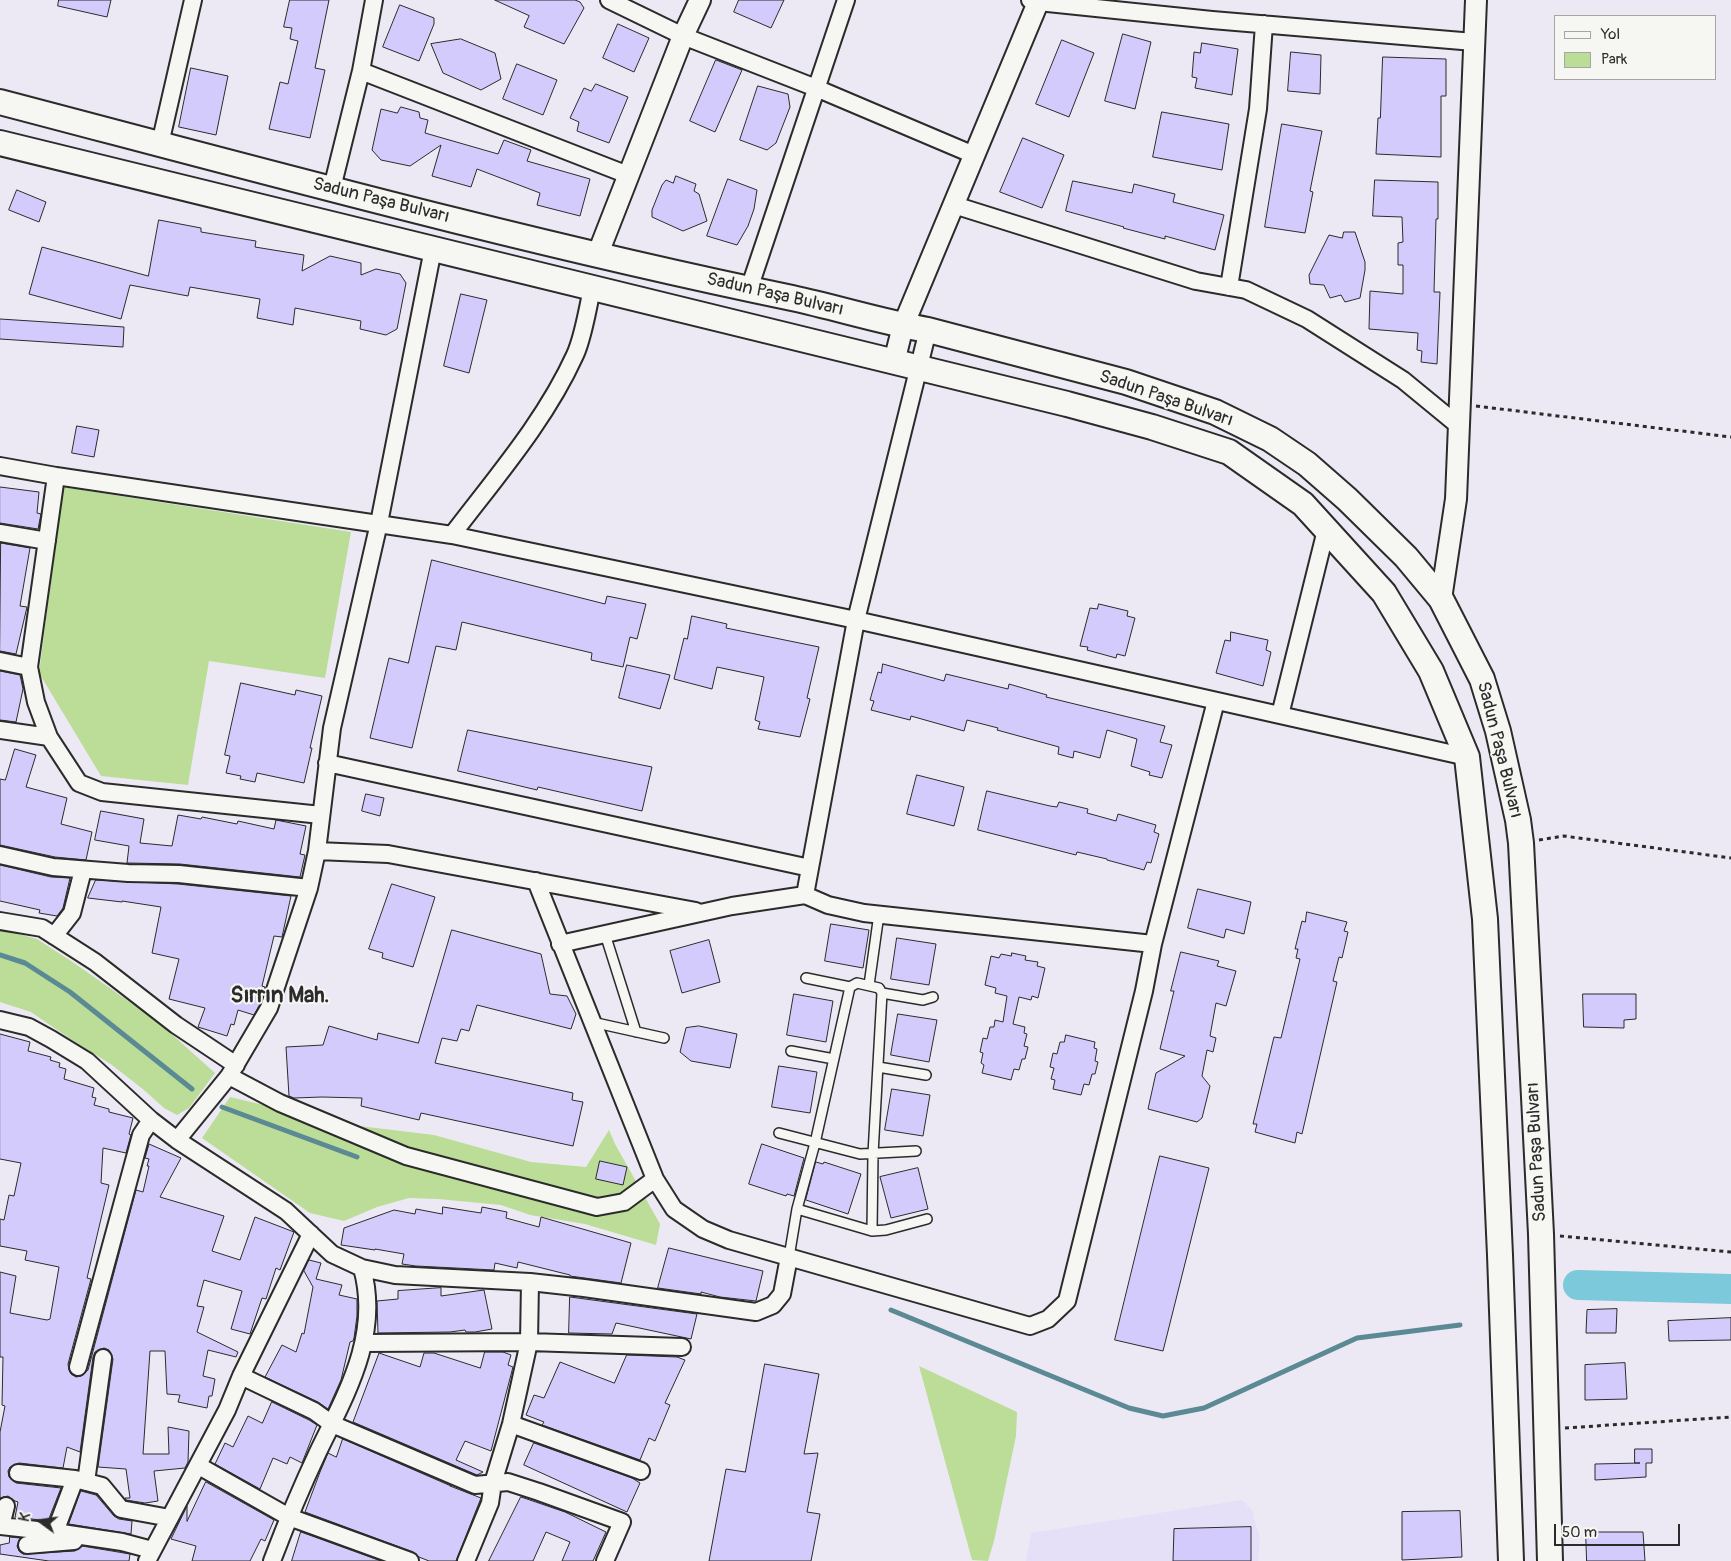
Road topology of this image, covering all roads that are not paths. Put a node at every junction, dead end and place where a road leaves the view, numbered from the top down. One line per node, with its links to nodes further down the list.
1 (374, 0): 11 (street)
2 (609, 0): 9 (street)
3 (700, 0): 9 (street)
4 (846, 0): 12 (street)
5 (1476, 0): 10 (street)
6 (189, 1): 15 (street)
7 (1036, 1): 8 (street); 16 (street)
8 (1264, 24): 10 (street); 22 (street)
9 (683, 36): 12 (street); 17 (street)
10 (1474, 42): 29 (street)
11 (361, 72): 17 (street); 18 (street)
12 (816, 88): 16 (street); 24 (street)
13 (0, 102): 15 (main road, Sadun Paşa Bulvarı)
14 (0, 143): 20 (main road, Sadun Paşa Bulvarı)
15 (160, 144): 18 (main road, Sadun Paşa Bulvarı)
16 (974, 155): 19 (street)
17 (628, 175): 21 (street)
18 (332, 188): 21 (main road, Sadun Paşa Bulvarı)
19 (954, 205): 22 (street); 25 (street)
20 (433, 249): 23 (main road, Sadun Paşa Bulvarı); 32 (street)
21 (597, 256): 24 (main road, Sadun Paşa Bulvarı)
22 (1229, 287): 29 (street)
23 (592, 288): 27 (main road, Sadun Paşa Bulvarı); 35 (street)
24 (749, 289): 25 (main road, Sadun Paşa Bulvarı)
25 (903, 326): 26 (main road, Sadun Paşa Bulvarı); 27 (street)
26 (928, 330): 28 (street); 37 (main road, Sadun Paşa Bulvarı)
27 (894, 362): 28 (main road, Sadun Paşa Bulvarı)
28 (918, 368): 33 (main road, Sadun Paşa Bulvarı); 38 (street)
29 (1459, 426): 37 (street)
30 (0, 466): 31 (street)
31 (56, 476): 32 (street); 36 (street)
32 (379, 524): 35 (street); 46 (street)
33 (1326, 530): 42 (street); 45 (main road, Sadun Paşa Bulvarı)
34 (0, 533): 36 (street)
35 (452, 535): 38 (street)
36 (47, 541): 40 (street)
37 (1441, 599): 115 (main road, Sadun Paşa Bulvarı)
38 (856, 620): 41 (street); 50 (street)
39 (0, 661): 40 (street)
40 (29, 667): 44 (street)
41 (1216, 701): 42 (street); 61 (street)
42 (1280, 715): 45 (street)
43 (0, 730): 44 (street)
44 (49, 738): 47 (street)
45 (1467, 757): 114 (main road, Sadun Paşa Bulvarı)
46 (327, 763): 47 (street); 50 (street)
47 (320, 815): 48 (street)
48 (317, 850): 52 (street); 53 (street)
49 (0, 856): 51 (street)
50 (810, 868): 54 (street)
51 (83, 870): 53 (street); 59 (street)
52 (536, 881): 55 (street); 60 (street)
53 (309, 888): 74 (street)
54 (805, 895): 55 (street); 56 (street)
55 (703, 912): 58 (street)
56 (878, 914): 61 (street); 63 (lane)
57 (0, 921): 59 (street)
58 (605, 934): 60 (street); 69 (lane)
59 (54, 936): 74 (street)
60 (560, 944): 68 (street)
61 (1153, 944): 87 (street)
62 (806, 978): 64 (lane)
63 (869, 985): 64 (lane); 65 (lane)
64 (850, 986): 72 (lane)
65 (882, 993): 66 (lane); 73 (lane)
66 (933, 997)
67 (0, 1020): 76 (street)
68 (592, 1022): 69 (lane); 82 (street)
69 (636, 1032): 70 (lane)
70 (664, 1038)
71 (791, 1051): 72 (lane)
72 (834, 1059): 79 (lane)
73 (878, 1067): 75 (lane); 81 (lane)
74 (232, 1071): 78 (street); 82 (street)
75 (926, 1075)
76 (151, 1120): 78 (street); 94 (street)
77 (778, 1133): 79 (lane)
78 (177, 1140): 86 (street)
79 (816, 1143): 81 (lane); 83 (lane)
80 (916, 1151): 81 (lane)
81 (873, 1154): 85 (lane)
82 (655, 1179): 87 (street)
83 (798, 1210): 85 (lane); 87 (lane)
84 (926, 1219): 85 (lane)
85 (872, 1232)
86 (312, 1234): 88 (street); 95 (street)
87 (789, 1257): 89 (street)
88 (362, 1268): 89 (street); 91 (street)
89 (530, 1282): 90 (street)
90 (529, 1342): 91 (street); 92 (street); 97 (street)
91 (364, 1344): 96 (street)
92 (682, 1347)
93 (104, 1358): 101 (street)
94 (78, 1367)
95 (241, 1376): 96 (street); 98 (street)
96 (332, 1424): 102 (street); 104 (street)
97 (511, 1424): 99 (street); 102 (street)
98 (198, 1466): 104 (street); 105 (street)
99 (641, 1471)
100 (18, 1473): 101 (street)
101 (80, 1480): 105 (street); 106 (street)
102 (493, 1483): 112 (street); 113 (street)
103 (6, 1506): 106 (street)
104 (289, 1517): 110 (street); 111 (street)
105 (170, 1518): 109 (street)
106 (55, 1532): 107 (street)
107 (122, 1542): 108 (street); 109 (street)
108 (27, 1546)
109 (150, 1556)
110 (272, 1561)
111 (410, 1561)
112 (466, 1561)
113 (605, 1561)
114 (1511, 1561)
115 (1550, 1561)

